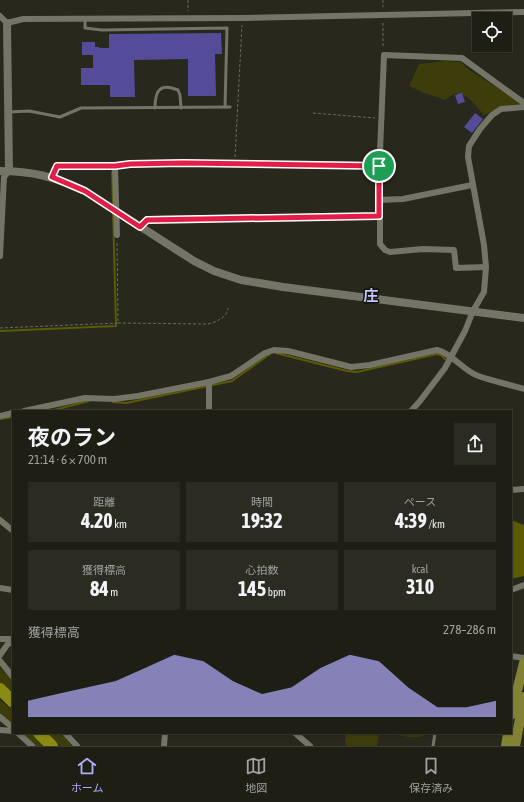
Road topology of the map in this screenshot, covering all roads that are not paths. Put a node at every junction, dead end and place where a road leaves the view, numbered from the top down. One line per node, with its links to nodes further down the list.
1 (524, 12): 3 (street)
2 (0, 16): 4 (street)
3 (85, 19): 4 (street); 6 (lane)
4 (7, 23): 11 (street)
5 (524, 103): 13 (street)
6 (225, 107): 7 (lane); 10 (lane)
7 (230, 107)
8 (524, 107): 17 (street)
9 (155, 108): 10 (lane); 10 (lane); 11 (lane)
10 (181, 108)
11 (9, 112): 15 (street)
12 (115, 166): 13 (street); 16 (street); 19 (street)
13 (379, 166): 18 (street)
14 (0, 171): 15 (street)
15 (9, 171): 16 (street); 23 (street)
16 (52, 177): 19 (street)
17 (472, 185): 18 (street); 24 (street)
18 (378, 200): 20 (street)
19 (116, 211): 21 (street); 22 (street)
20 (379, 216): 21 (street); 24 (street)
21 (140, 227): 25 (street)
22 (117, 235)
23 (0, 256)
24 (486, 267): 25 (street)
25 (473, 311): 26 (street); 27 (street)
26 (524, 318)
27 (450, 358): 28 (street); 29 (street); 32 (street)
28 (209, 382): 30 (street); 31 (street)
29 (524, 389)
30 (29, 410)
31 (209, 410)
32 (411, 410)
33 (12, 413): 34 (street)
34 (0, 416)
35 (524, 489): 36 (street)
36 (512, 490)
37 (0, 520): 38 (street)
38 (12, 530)
39 (524, 585): 42 (street)
40 (0, 588): 41 (street)
41 (12, 590)
42 (512, 590)
43 (0, 639): 44 (street)
44 (12, 640)
45 (12, 641): 46 (street)
46 (0, 655)
47 (512, 656): 48 (street)
48 (524, 658)
49 (0, 661): 51 (street)
50 (524, 663): 57 (main road)
51 (12, 676)
52 (0, 689): 55 (highway)
53 (0, 695): 56 (highway)
54 (524, 697): 78 (main road)
55 (12, 701)
56 (12, 707)
57 (512, 711)
58 (0, 717): 59 (street)
59 (12, 728)
60 (12, 729): 61 (street)
61 (0, 730)
62 (19, 734): 70 (street)
63 (40, 734): 71 (highway)
64 (46, 734): 72 (highway)
65 (66, 734): 73 (street)
66 (165, 734): 74 (street)
67 (296, 734): 75 (street)
68 (434, 734): 76 (lane)
69 (508, 734): 77 (main road)
70 (32, 746)
71 (52, 746)
72 (58, 746)
73 (77, 746)
74 (164, 746)
75 (310, 746)
76 (433, 746)
77 (506, 746)
78 (515, 746)

